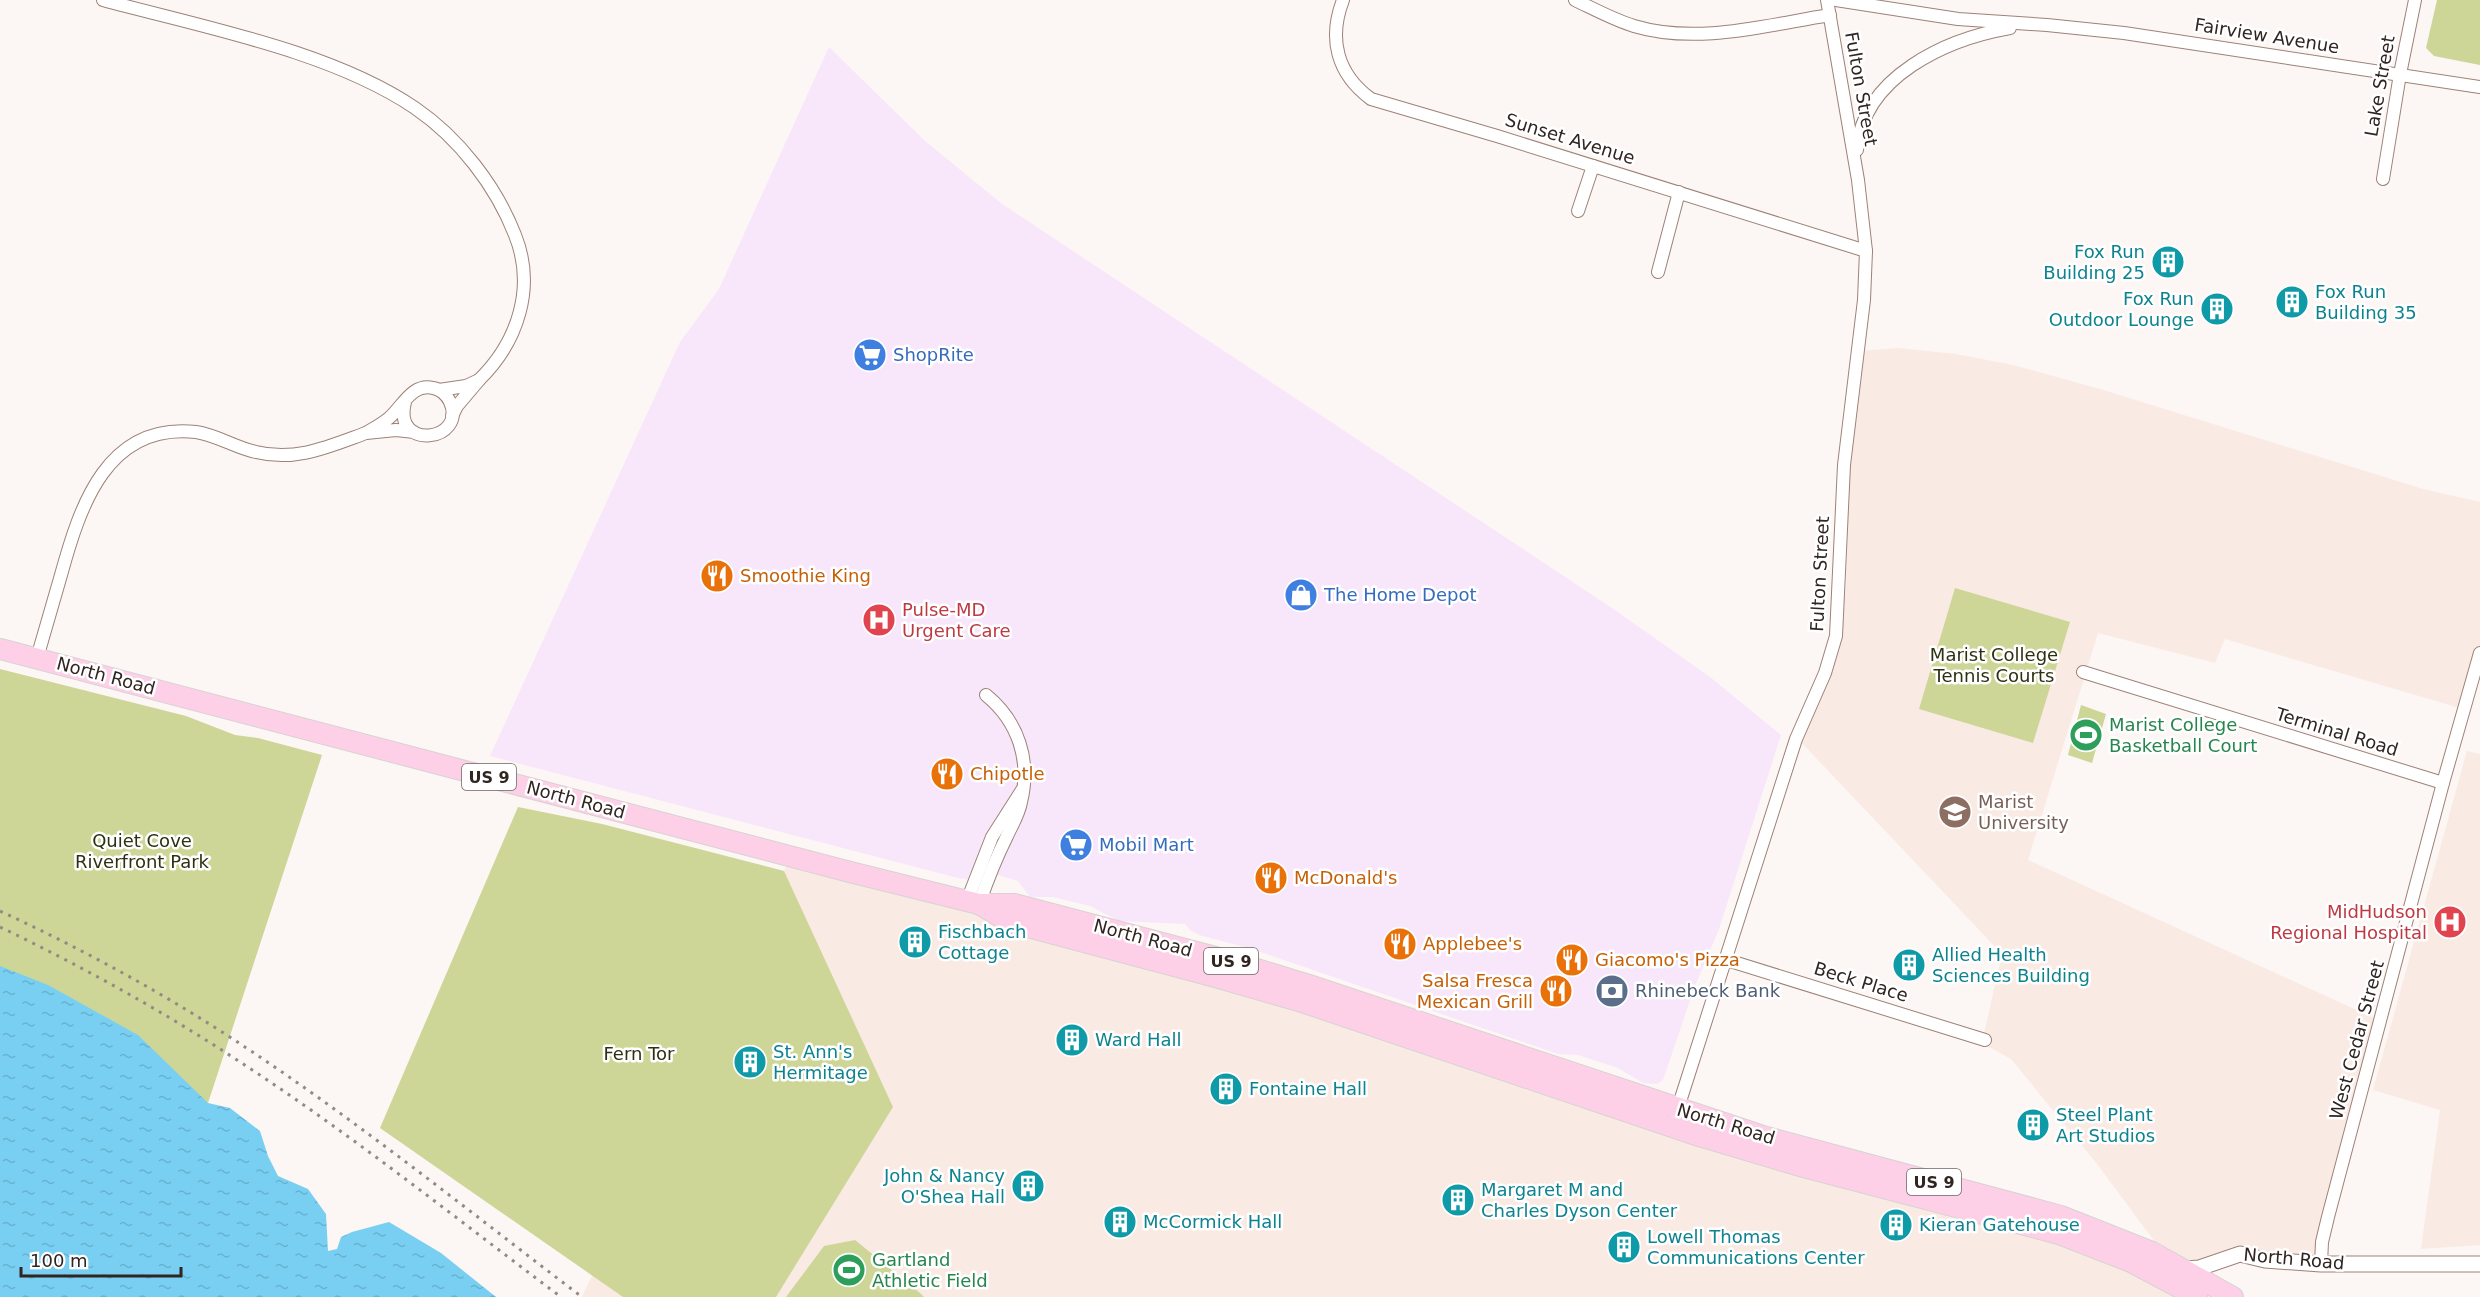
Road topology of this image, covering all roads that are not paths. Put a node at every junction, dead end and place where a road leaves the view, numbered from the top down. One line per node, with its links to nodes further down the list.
1 (103, 0): 18 (street)
2 (1343, 0): 11 (street, Sunset Avenue)
3 (1575, 0): 7 (street)
4 (1827, 0): 7 (street, Fulton Street)
5 (1836, 0): 8 (street, Fairview Avenue)
6 (2415, 0): 9 (street, Lake Street)
7 (1830, 15): 12 (street, Fulton Street)
8 (2048, 25): 9 (street, Fairview Avenue); 12 (street, Fairview Avenue)
9 (2400, 74): 10 (street, Fairview Avenue); 13 (street, Lake Street)
10 (2480, 87)
11 (1593, 166): 14 (street, Sunset Avenue); 15 (street)
12 (1857, 172): 16 (street, Fulton Street)
13 (2384, 179)
14 (1680, 192): 16 (street, Sunset Avenue); 17 (street)
15 (1578, 211)
16 (1866, 250): 31 (street, Fulton Street)
17 (1658, 272)
18 (479, 380): 19 (street); 21 (street)
19 (439, 390): 20 (street); 21 (street)
20 (405, 402): 22 (street); 23 (street)
21 (452, 417): 22 (street)
22 (414, 432): 23 (street)
23 (366, 433): 26 (street)
24 (0, 649): 26 (highway, North Road / US 9)
25 (2480, 653): 29 (street, West Cedar Street)
26 (37, 658): 30 (highway, North Road / US 9)
27 (2083, 672): 29 (street, Terminal Road)
28 (986, 695): 30 (street)
29 (2443, 783): 34 (street, West Cedar Street)
30 (973, 903): 33 (highway, North Road / US 9)
31 (1727, 960): 32 (street, Beck Place); 33 (street, Fulton Street)
32 (1985, 1040)
33 (1675, 1118): 36 (highway, North Road / US 9); 37 (highway, North Road / US 9)
34 (2319, 1264): 35 (street, North Road); 36 (street, North Road)
35 (2480, 1264)
36 (2186, 1269): 38 (highway, US 9)
37 (2197, 1297)
38 (2233, 1297)

